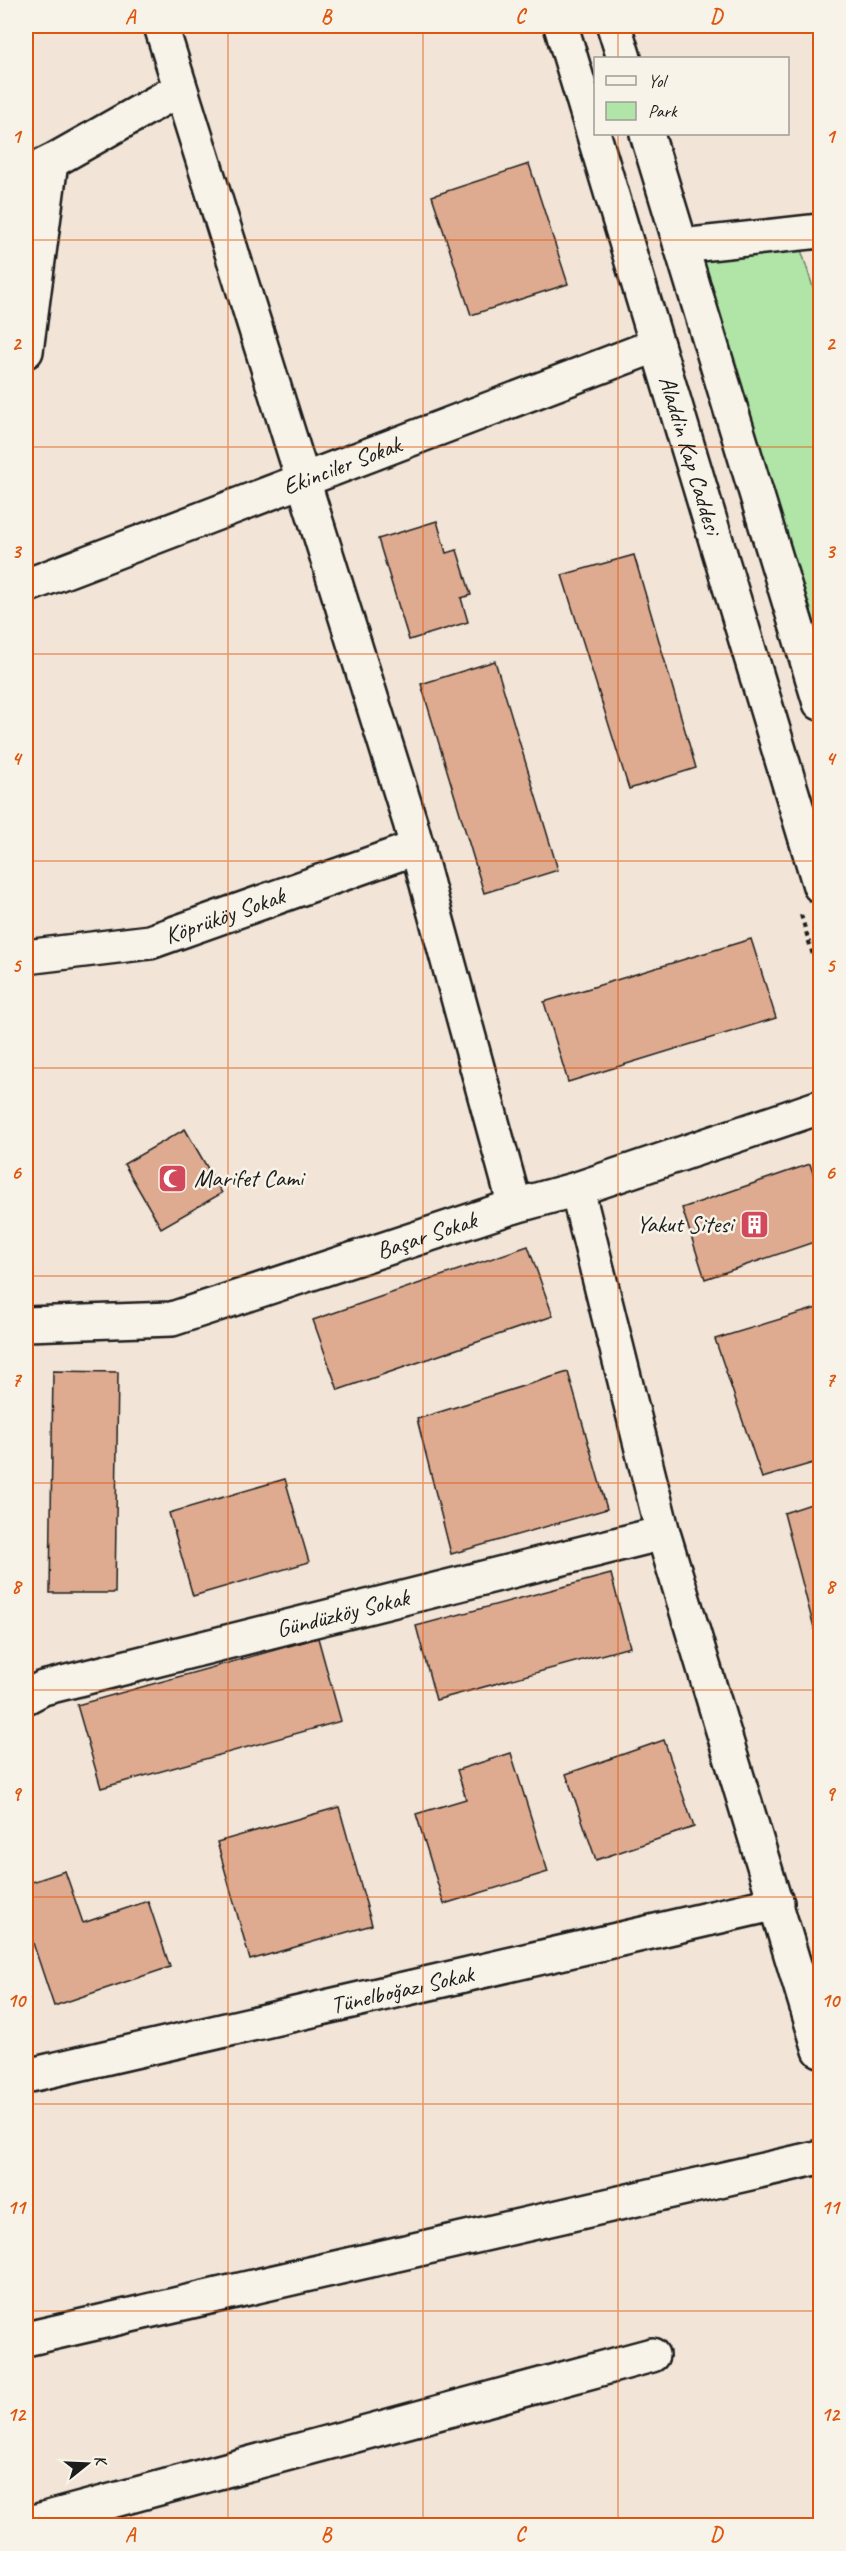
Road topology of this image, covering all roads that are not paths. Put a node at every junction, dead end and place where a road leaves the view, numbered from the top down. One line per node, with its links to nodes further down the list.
1 (161, 26): 5 (street)
2 (561, 26): 10 (street, Aladdin Kap Caddesi)
3 (614, 26): 4 (street)
4 (624, 57)
5 (180, 89): 7 (street); 12 (street)
6 (647, 135): 9 (street)
7 (38, 168): 11 (street)
8 (820, 231): 9 (street)
9 (681, 246): 14 (street)
10 (657, 345): 12 (street, Ekinciler Sokak); 16 (street, Aladdin Kap Caddesi)
11 (26, 351)
12 (304, 480): 13 (street, Ekinciler Sokak); 15 (street)
13 (26, 586)
14 (820, 703)
15 (418, 848): 17 (street, Köprüköy Sokak); 20 (street)
16 (820, 886)
17 (26, 957)
18 (820, 1107): 19 (street, Başar Sokak)
19 (577, 1189): 20 (street, Başar Sokak); 22 (street)
20 (514, 1206): 21 (street, Başar Sokak)
21 (26, 1324)
22 (663, 1533): 23 (street, Gündüzköy Sokak); 24 (street)
23 (26, 1697)
24 (777, 1903): 25 (street); 26 (street, Tünelboğazı Sokak)
25 (820, 2050)
26 (26, 2076)
27 (820, 2157): 28 (street)
28 (26, 2339)
29 (652, 2355): 30 (street)
30 (26, 2524)

